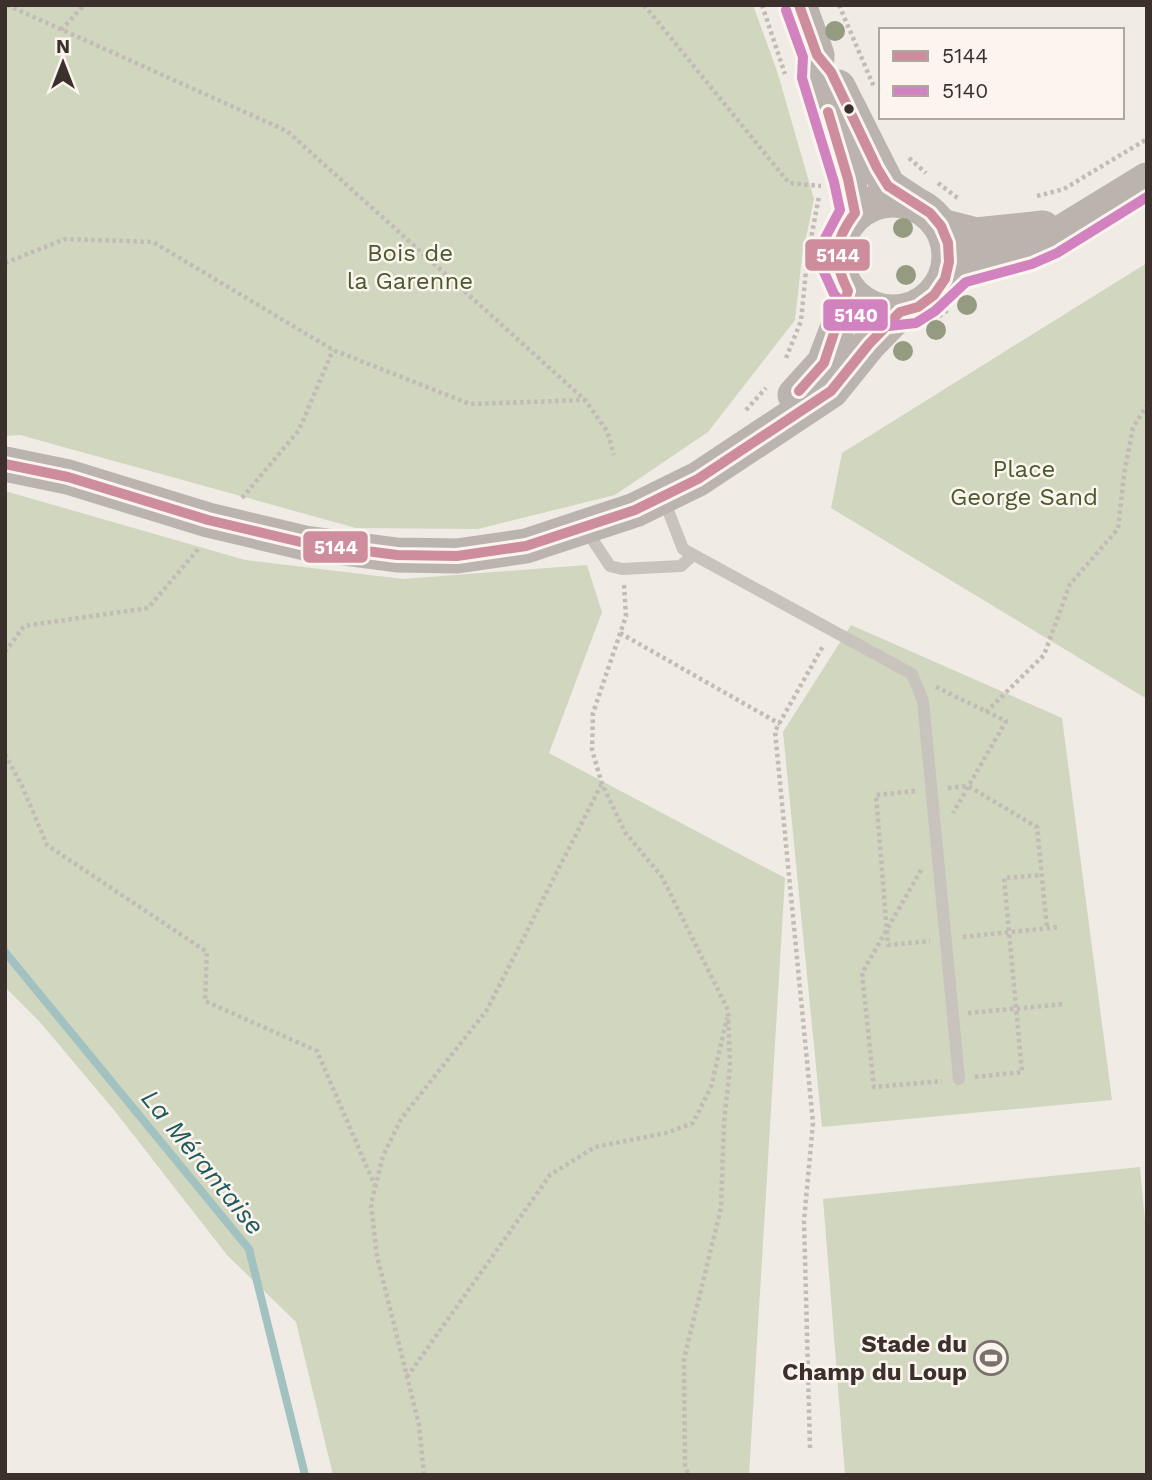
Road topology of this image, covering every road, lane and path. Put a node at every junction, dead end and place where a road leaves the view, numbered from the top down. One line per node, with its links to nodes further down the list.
1 (7, 5): 7 (path)
2 (83, 5): 7 (path)
3 (644, 5): 15 (path)
4 (762, 5): 9 (path)
5 (799, 5): 8 (main road)
6 (839, 5): 10 (path)
7 (61, 30): 28 (path)
8 (817, 55): 18 (main road); 19 (main road)
9 (788, 84)
10 (876, 89)
11 (1147, 139): 16 (path)
12 (905, 155): 17 (path)
13 (817, 175): 15 (path)
14 (1147, 180): 20 (main road)
15 (820, 186): 26 (path)
16 (1030, 198)
17 (969, 201)
18 (915, 204): 19 (main road); 21 (main road)
19 (855, 213): 23 (main road)
20 (1078, 224): 21 (main road); 24 (main road)
21 (941, 226): 24 (main road)
22 (5, 263): 28 (path)
23 (848, 291): 25 (main road); 30 (main road)
24 (947, 293): 25 (main road); 25 (path)
25 (909, 320): 30 (main road)
26 (783, 366)
27 (769, 386): 30 (path)
28 (585, 400): 31 (path)
29 (1147, 405): 39 (path)
30 (749, 426): 33 (main road)
31 (614, 455)
32 (5, 464): 34 (main road)
33 (663, 496): 34 (main road); 35 (lane)
34 (584, 527): 36 (lane)
35 (693, 555): 36 (lane); 37 (lane)
36 (622, 569): 38 (path)
37 (832, 630): 40 (path); 47 (lane)
38 (620, 633): 40 (path); 42 (path)
39 (986, 712)
40 (780, 724): 51 (path)
41 (5, 754): 49 (path)
42 (602, 784): 46 (path); 49 (path)
43 (1041, 875): 45 (path)
44 (1065, 1004): 45 (path)
45 (1016, 1009): 47 (path); 48 (path)
46 (728, 1010): 50 (path); 53 (path)
47 (953, 1015): 48 (lane)
48 (959, 1079)
49 (375, 1187): 50 (path)
50 (407, 1378): 52 (path)
51 (810, 1448)
52 (424, 1475)
53 (689, 1475)

